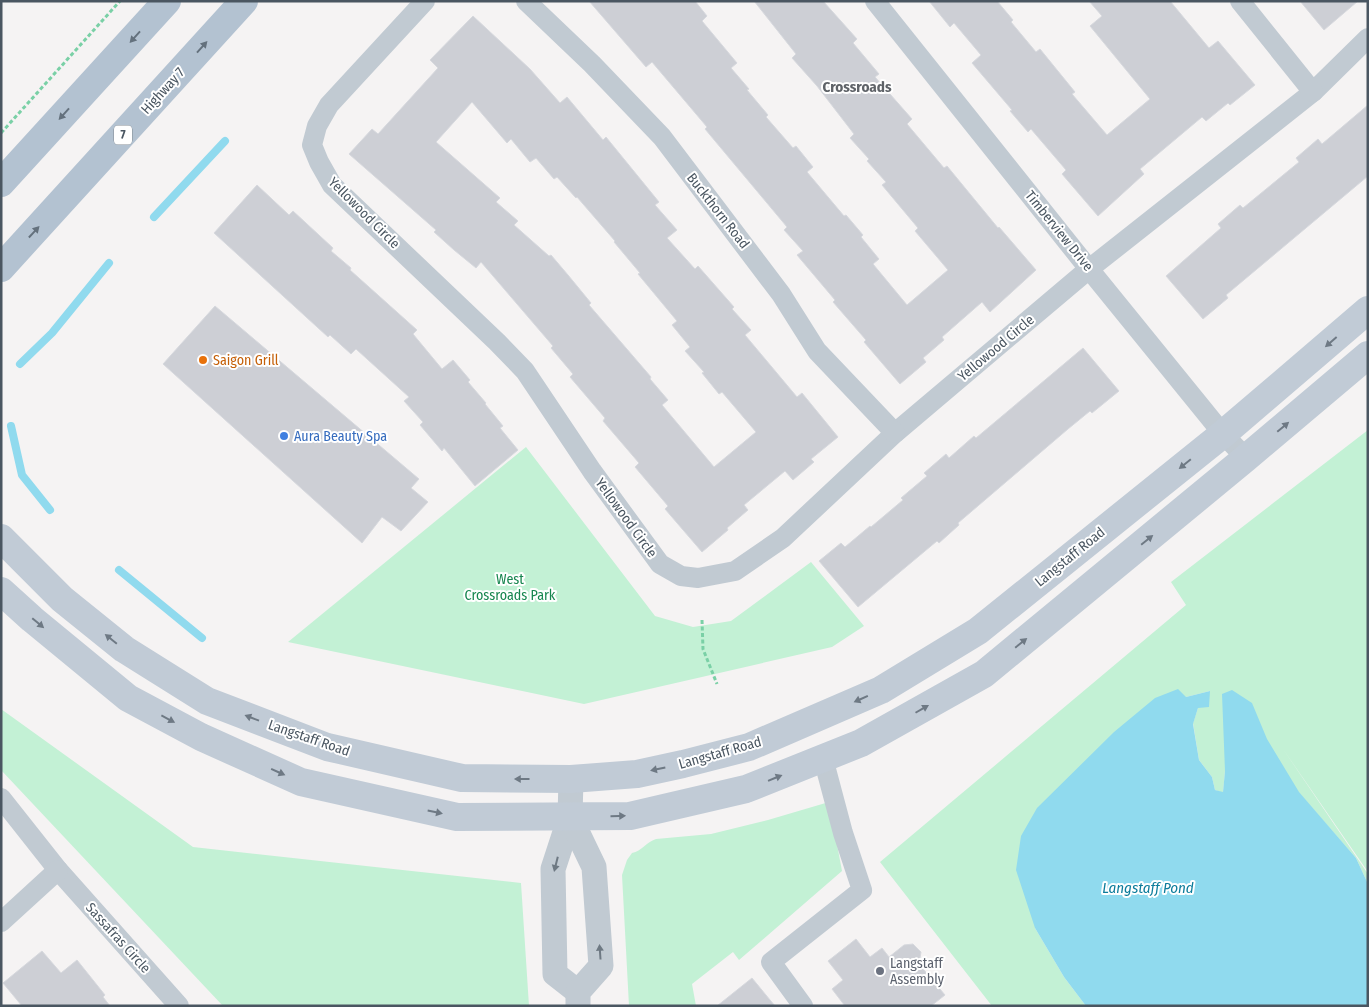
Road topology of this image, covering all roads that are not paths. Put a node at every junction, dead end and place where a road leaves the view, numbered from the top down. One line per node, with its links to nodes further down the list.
1 (168, 1): 9 (main road, one-way to 9)
2 (244, 1): 10 (main road, Highway 7 / 7, one-way to 2)
3 (425, 1): 14 (street, Yellowood Circle)
4 (526, 1): 14 (street, Buckthorn Road)
5 (875, 1): 11 (street, Timberview Drive)
6 (1240, 1): 8 (street)
7 (1368, 38): 8 (street, Yellowood Circle)
8 (1313, 92): 11 (street, Yellowood Circle)
9 (1, 183)
10 (1, 268)
11 (1089, 269): 14 (street, Yellowood Circle); 15 (street, Timberview Drive)
12 (1368, 310): 15 (main road, Langstaff Road, one-way to 15)
13 (1368, 355): 16 (main road, one-way to 13)
14 (895, 433)
15 (1223, 434): 16 (street, Timberview Drive); 20 (main road, Langstaff Road, one-way to 20)
16 (1246, 458): 19 (main road, one-way to 16)
17 (1, 538): 20 (main road, Langstaff Road, one-way to 17)
18 (1, 590): 22 (main road, one-way to 22)
19 (823, 758): 22 (main road, one-way to 19); 27 (street)
20 (571, 779): 22 (street)
21 (1, 798): 23 (street, Sassafras Circle)
22 (570, 817): 25 (street, one-way to 25); 25 (street, one-way to 22)
23 (58, 870): 24 (street); 26 (street, Sassafras Circle)
24 (1, 922)
25 (578, 999)
26 (179, 1006)
27 (803, 1006)

